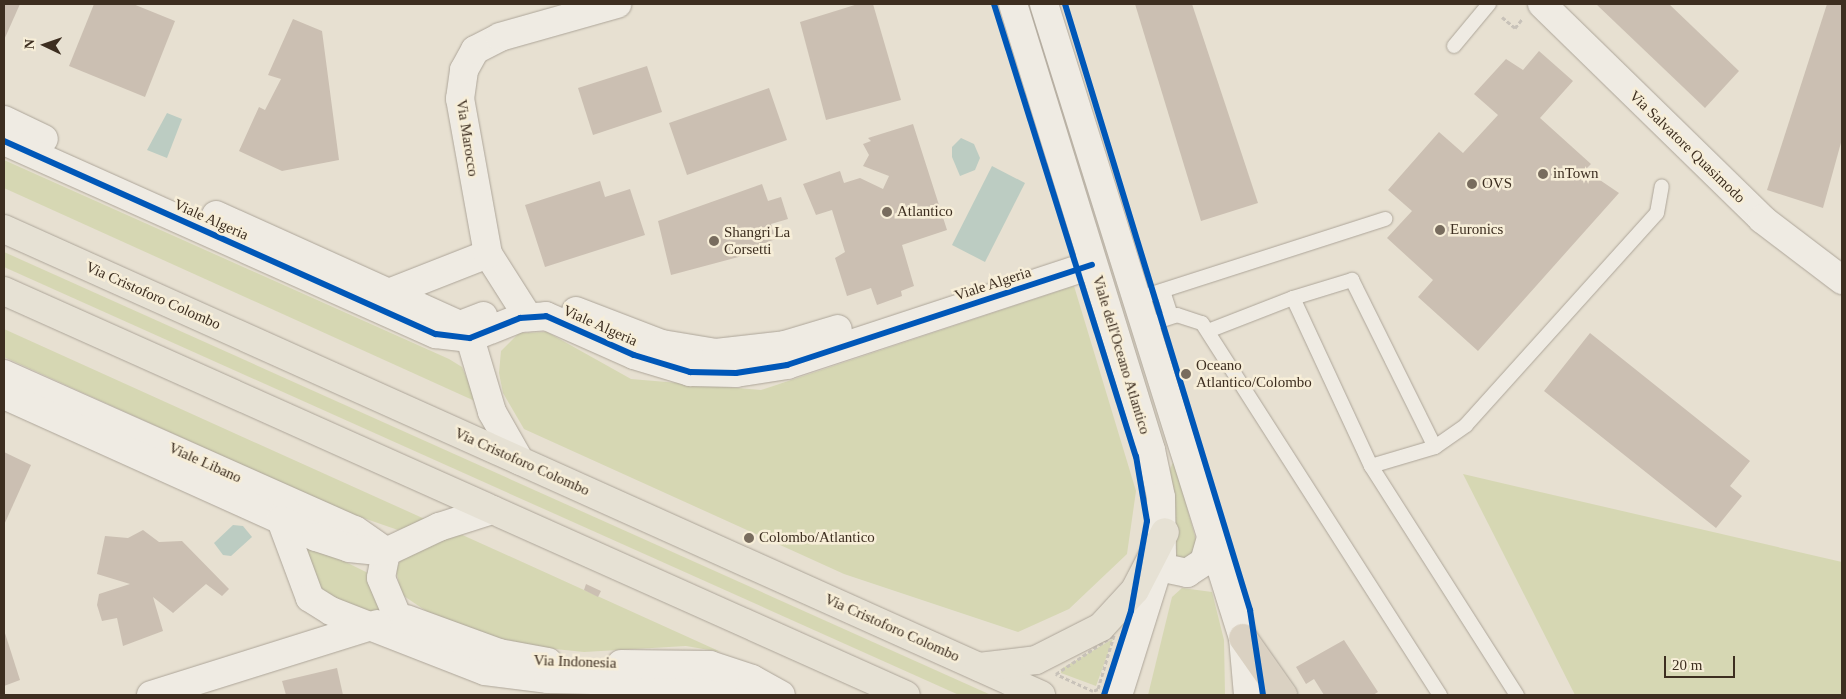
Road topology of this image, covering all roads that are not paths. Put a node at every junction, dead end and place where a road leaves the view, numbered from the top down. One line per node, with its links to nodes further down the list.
1 (617, 4): 11 (street, Via Marocco)
2 (1013, 4): 12 (street, Viale dell'Oceano Atlantico)
3 (1044, 4): 17 (street, Viale dell'Oceano Atlantico)
4 (1542, 4): 13 (street, Via Salvatore Quasimodo)
5 (1493, 8): 6 (lane)
6 (1454, 46)
7 (12, 134): 18 (street, Viale Algeria)
8 (1662, 186): 27 (lane)
9 (1385, 219): 15 (lane)
10 (4, 229): 28 (main road, Via Cristoforo Colombo)
11 (488, 254): 18 (street); 19 (street)
12 (1090, 256): 19 (street, Viale Algeria); 32 (street, Viale dell'Oceano Atlantico)
13 (1842, 280)
14 (4, 291): 30 (main road)
15 (1163, 291): 17 (lane); 20 (lane)
16 (1293, 298): 23 (lane); 27 (lane); 29 (lane)
17 (1136, 299): 21 (street, Viale dell'Oceano Atlantico)
18 (386, 301): 22 (street, Viale Algeria)
19 (523, 310): 22 (street, Viale Algeria)
20 (1171, 316): 21 (lane); 23 (lane)
21 (1144, 326): 33 (street, Viale dell'Oceano Atlantico)
22 (465, 331): 28 (street)
23 (1208, 331): 49 (lane)
24 (4, 374): 26 (street, Viale Libano)
25 (4, 394): 26 (street, Viale Libano)
26 (81, 419): 31 (street, Viale Libano)
27 (1435, 447): 29 (lane)
28 (520, 461): 38 (main road, Via Cristoforo Colombo)
29 (1371, 466): 50 (lane)
30 (492, 510): 34 (street); 45 (main road)
31 (286, 511): 34 (street, Viale Libano); 36 (street)
32 (1165, 532): 35 (street, Viale dell'Oceano Atlantico); 38 (main road)
33 (1210, 541): 35 (street); 37 (street, Viale dell'Oceano Atlantico)
34 (386, 552): 36 (street)
35 (1159, 567): 41 (street, Viale dell'Oceano Atlantico)
36 (385, 619): 39 (street, Via Indonesia); 40 (street)
37 (1243, 638): 47 (street, Viale dell'Oceano Atlantico); 48 (highway)
38 (978, 667): 46 (main road, Via Cristoforo Colombo)
39 (549, 679): 43 (street, Via Indonesia); 44 (street, Via Indonesia)
40 (211, 686): 42 (street)
41 (1109, 689)
42 (151, 695)
43 (744, 695)
44 (781, 695)
45 (906, 695)
46 (1040, 695)
47 (1248, 695)
48 (1283, 695)
49 (1440, 695)
50 (1517, 695)

